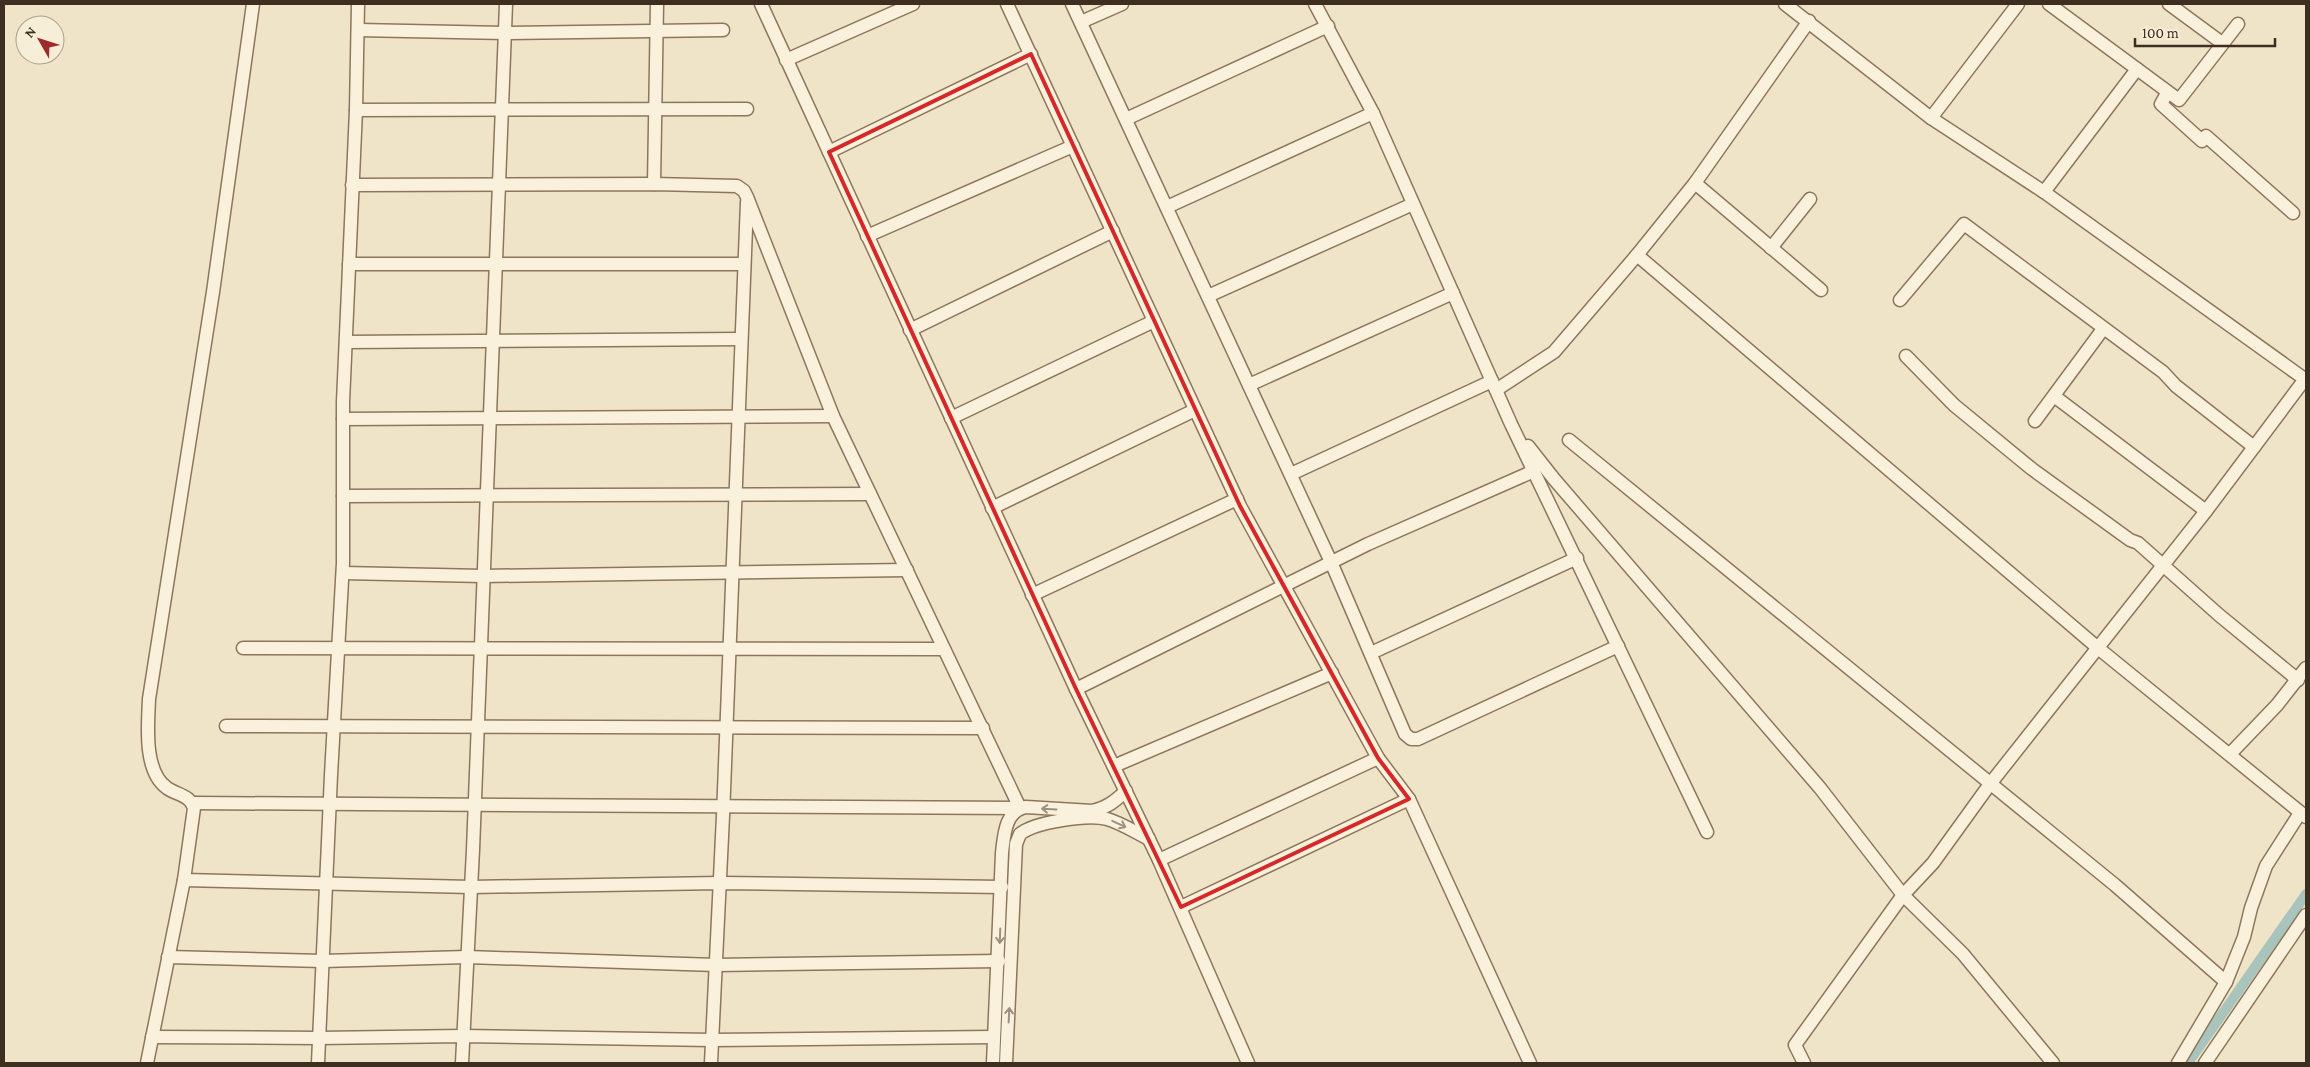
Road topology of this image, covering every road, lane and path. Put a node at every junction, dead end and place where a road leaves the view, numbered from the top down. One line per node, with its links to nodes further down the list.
1 (253, 4): 120 (street)
2 (358, 4): 19 (street)
3 (506, 4): 22 (street)
4 (658, 4): 20 (street)
5 (761, 4): 25 (street)
6 (913, 4): 25 (street)
7 (1007, 4): 24 (street)
8 (1072, 4): 15 (street)
9 (1122, 4): 15 (street)
10 (1315, 4): 18 (street)
11 (1784, 4): 16 (street)
12 (2018, 4): 33 (street)
13 (2049, 4): 26 (street)
14 (2169, 4): 23 (street)
15 (1081, 22): 34 (street)
16 (1809, 22): 33 (street); 37 (street)
17 (2238, 24): 23 (street)
18 (1328, 26): 32 (street); 34 (street)
19 (358, 30): 22 (street); 31 (street)
20 (657, 30): 21 (street); 22 (street); 29 (street)
21 (723, 30)
22 (504, 32): 28 (street)
23 (2222, 44): 27 (street)
24 (1030, 54): 35 (street); 36 (street)
25 (786, 60): 36 (street)
26 (2137, 69): 27 (street); 41 (street)
27 (2167, 93): 46 (street)
28 (501, 109): 29 (street); 31 (street); 40 (street)
29 (656, 109): 30 (street); 38 (street)
30 (747, 109)
31 (356, 110): 39 (street)
32 (1373, 113): 44 (street); 45 (street)
33 (1931, 118): 41 (street)
34 (1126, 119): 45 (street)
35 (1073, 146): 47 (street); 48 (street)
36 (829, 152): 48 (street)
37 (1695, 183): 49 (street); 50 (street)
38 (654, 184): 40 (street); 42 (street)
39 (352, 185): 40 (street); 51 (street)
40 (497, 186): 53 (street)
41 (2044, 192): 65 (street)
42 (747, 197): 52 (street); 71 (street)
43 (1810, 199): 49 (street)
44 (1413, 204): 55 (street); 56 (street)
45 (1167, 207): 56 (street)
46 (2293, 213)
47 (1113, 231): 58 (street); 60 (street)
48 (867, 236): 60 (street)
49 (1771, 248): 54 (street)
50 (1637, 255): 67 (street); 101 (street)
51 (349, 264): 53 (street); 63 (street)
52 (743, 264): 53 (street); 61 (street)
53 (494, 265): 62 (street)
54 (1821, 290)
55 (1453, 293): 66 (street); 67 (street)
56 (1208, 296): 66 (street)
57 (1900, 300): 59 (street)
58 (1154, 322): 69 (street); 73 (street)
59 (2103, 328): 68 (street); 78 (street)
60 (910, 330): 73 (street)
61 (741, 339): 62 (street); 70 (street)
62 (492, 341): 63 (street); 72 (street)
63 (346, 342): 74 (street)
64 (1906, 356): 90 (street)
65 (2306, 379): 78 (street)
66 (1249, 385): 80 (street)
67 (1494, 386): 76 (street); 80 (street)
68 (2054, 396): 75 (street); 87 (street)
69 (1196, 410): 85 (street); 86 (street)
70 (738, 416): 71 (street); 72 (street); 84 (street)
71 (833, 416): 81 (street)
72 (489, 417): 74 (street); 83 (street)
73 (951, 418): 86 (street)
74 (343, 419): 82 (street)
75 (2035, 421)
76 (1511, 424): 79 (street); 134 (street)
77 (1569, 440): 117 (street)
78 (2254, 447): 87 (street)
79 (1534, 471): 88 (street); 89 (street)
80 (1291, 474): 89 (street)
81 (870, 494): 84 (street); 91 (street)
82 (343, 496): 83 (street); 92 (street)
83 (486, 496): 84 (street); 94 (street)
84 (735, 496): 93 (street)
85 (1237, 499): 95 (street); 96 (street)
86 (992, 508): 96 (street)
87 (2206, 511): 90 (street)
88 (1576, 558): 97 (street); 104 (street)
89 (1331, 562): 95 (street); 104 (street)
90 (2162, 565): 101 (street); 107 (street)
91 (907, 570): 93 (street); 102 (street)
92 (343, 572): 94 (street); 98 (street)
93 (732, 574): 94 (street); 103 (street)
94 (483, 576): 99 (street)
95 (1284, 584): 106 (street); 108 (street)
96 (1032, 595): 108 (street)
97 (1618, 646): 104 (street); 126 (street)
98 (338, 647): 99 (street); 100 (street); 110 (street)
99 (480, 647): 103 (street); 111 (street)
100 (243, 648)
101 (2098, 648): 114 (street); 117 (street)
102 (944, 649): 103 (street); 113 (street)
103 (729, 650): 112 (street)
104 (1370, 653)
105 (2306, 668): 107 (street)
106 (1332, 673): 115 (street); 116 (street)
107 (2298, 680): 114 (street)
108 (1076, 689): 116 (street)
109 (226, 726): 110 (street)
110 (334, 726): 111 (street); 122 (street)
111 (477, 726): 112 (street); 123 (street)
112 (726, 728): 113 (street); 121 (street)
113 (982, 728): 124 (street)
114 (2230, 754): 125 (street)
115 (1378, 758): 119 (street); 128 (street)
116 (1114, 766): 118 (street)
117 (1990, 784): 134 (street); 142 (street)
118 (1126, 791): 124 (street, one-way to 124); 127 (street)
119 (1409, 799): 135 (street); 155 (street)
120 (193, 802): 122 (street); 129 (street)
121 (724, 804): 123 (street); 124 (street); 131 (street)
122 (330, 805): 123 (street); 130 (street)
123 (474, 806): 132 (street)
124 (1020, 808): 133 (street)
125 (2303, 815): 142 (street)
126 (1708, 832)
127 (1149, 839): 128 (street); 153 (street, one-way to 127)
128 (1159, 860): 135 (street)
129 (184, 880): 130 (street); 137 (street)
130 (326, 882): 132 (street); 139 (street)
131 (720, 883): 132 (street); 133 (street); 141 (street)
132 (471, 887): 138 (street)
133 (1002, 887): 140 (street, one-way to 140)
134 (1903, 895): 156 (street); 157 (street)
135 (1181, 906): 154 (street)
136 (2306, 915): 159 (street)
137 (168, 957): 139 (street); 145 (street)
138 (467, 957): 139 (street); 141 (street); 143 (street)
139 (323, 961): 146 (street)
140 (998, 961): 141 (street); 144 (street)
141 (716, 964): 147 (street)
142 (2226, 982): 158 (street)
143 (463, 1036): 146 (street); 147 (street); 150 (street)
144 (994, 1036): 147 (street); 152 (street)
145 (152, 1037): 146 (street); 148 (street)
146 (319, 1038): 149 (street)
147 (712, 1040): 151 (street)
148 (147, 1063)
149 (318, 1063)
150 (462, 1063)
151 (711, 1063)
152 (993, 1063)
153 (1006, 1063)
154 (1248, 1063)
155 (1530, 1063)
156 (1804, 1063)
157 (2053, 1063)
158 (2178, 1063)
159 (2204, 1063)

